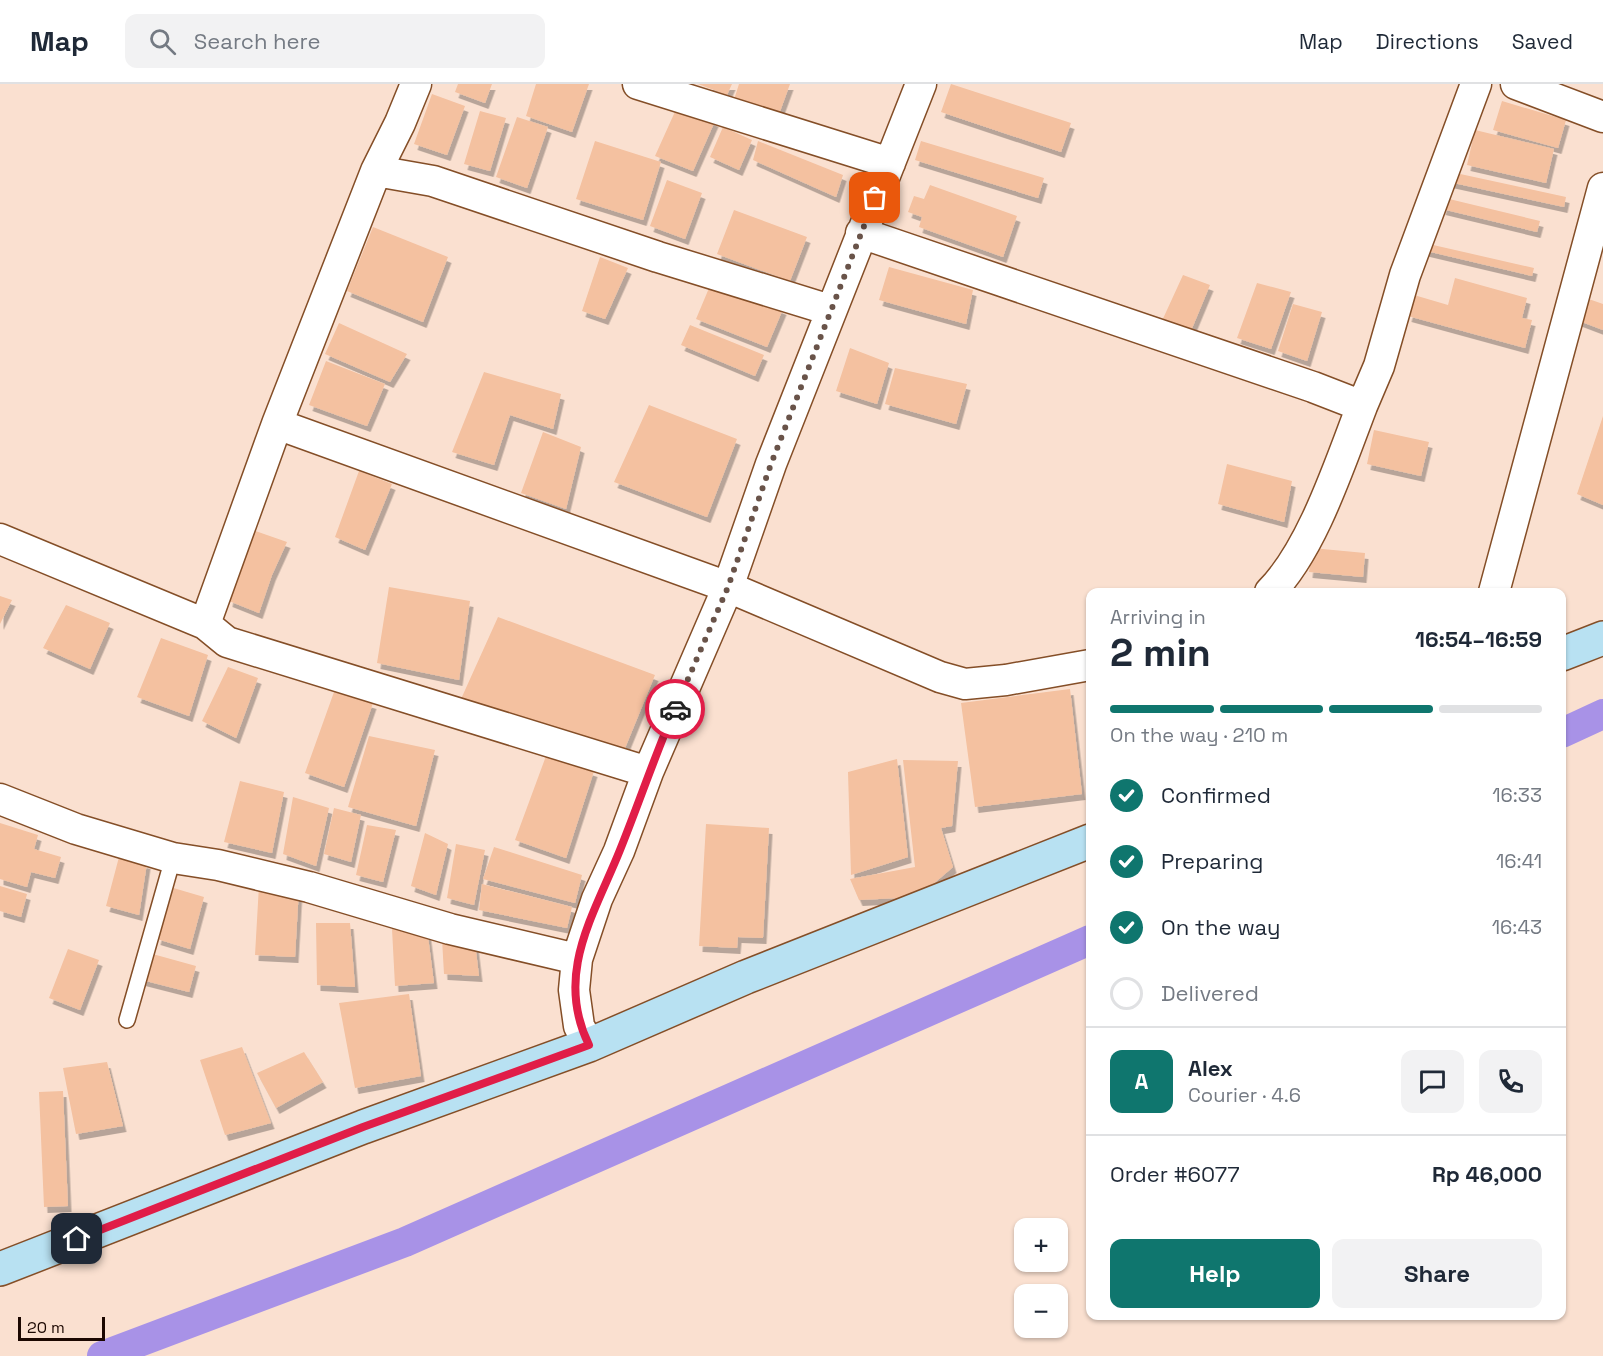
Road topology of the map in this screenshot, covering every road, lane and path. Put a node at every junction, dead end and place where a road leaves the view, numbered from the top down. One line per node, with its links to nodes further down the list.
1 (416, 84): 8 (street)
2 (638, 84): 7 (street)
3 (921, 84): 7 (street)
4 (1476, 84): 12 (street)
5 (1516, 84): 6 (street)
6 (1603, 117)
7 (890, 163): 10 (street)
8 (376, 171): 11 (street); 13 (street)
9 (1603, 188): 17 (street)
10 (861, 233): 11 (street); 12 (street)
11 (830, 310): 15 (street)
12 (1362, 406): 16 (street)
13 (277, 424): 15 (street); 18 (street)
14 (0, 539): 18 (street)
15 (728, 587): 21 (street); 22 (street)
16 (1273, 588)
17 (1495, 588)
18 (205, 624): 22 (street)
19 (1603, 638): 20 (street)
20 (1566, 652)
21 (1086, 666)
22 (648, 772): 26 (street)
23 (0, 799): 25 (street)
24 (1086, 843): 28 (street)
25 (173, 858): 26 (street); 27 (lane)
26 (577, 959): 28 (street)
27 (127, 1020)
28 (584, 1035): 29 (street)
29 (0, 1269)

